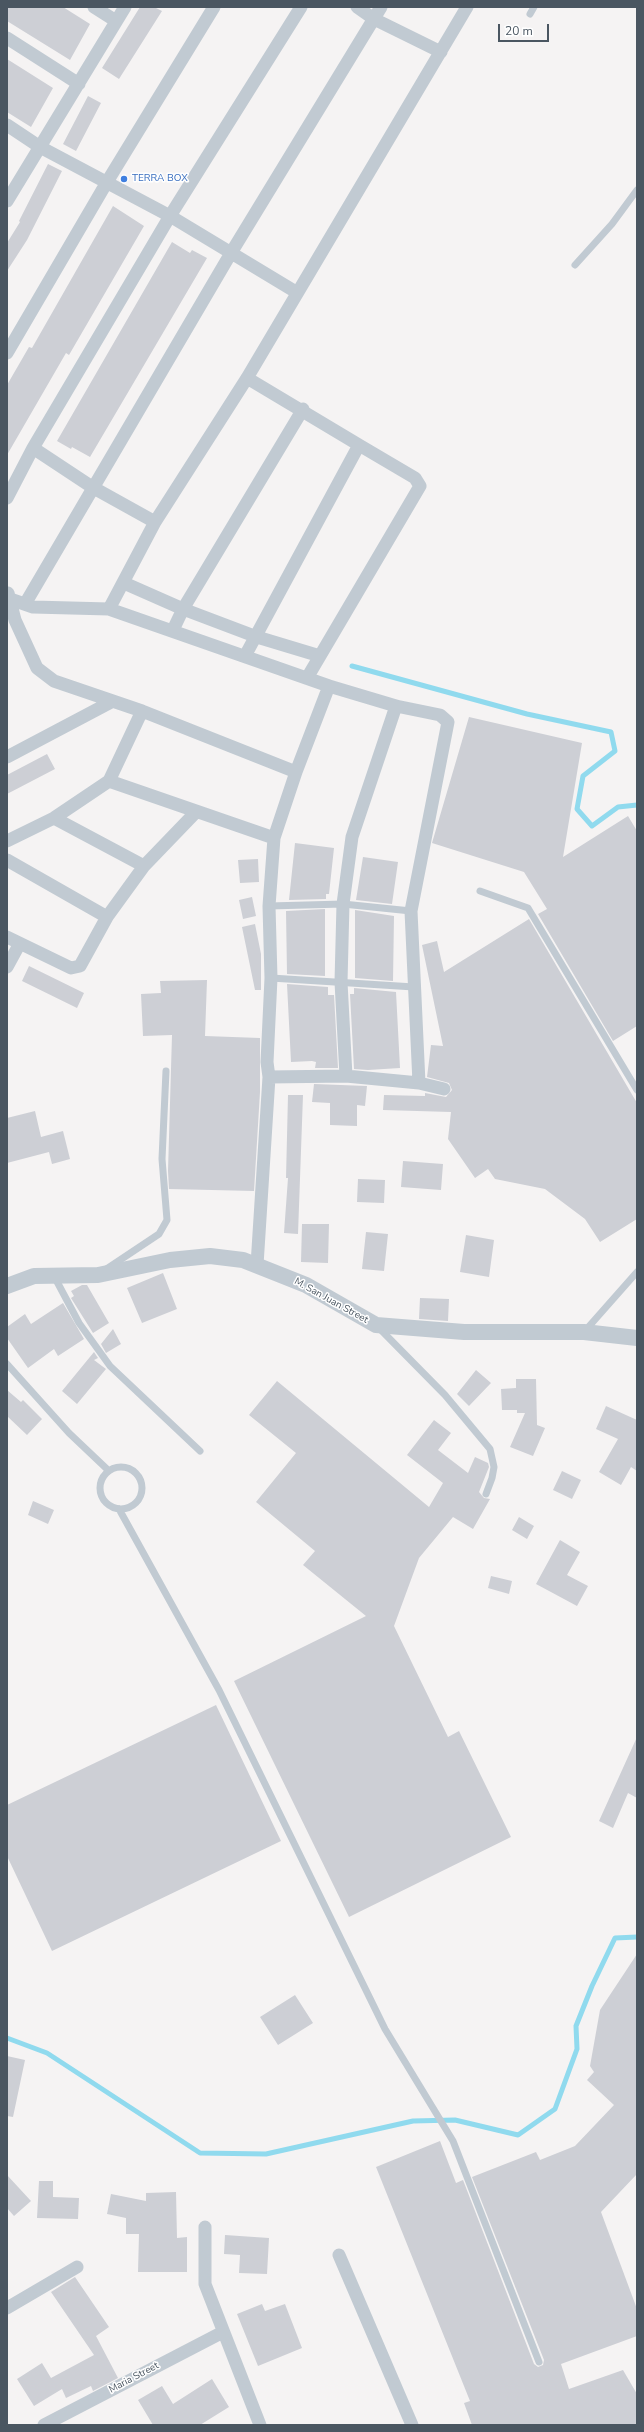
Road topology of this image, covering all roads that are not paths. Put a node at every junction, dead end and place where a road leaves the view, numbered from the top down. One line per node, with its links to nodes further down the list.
1 (94, 7): 11 (street)
2 (125, 7): 11 (street)
3 (214, 7): 17 (street)
4 (301, 7): 20 (street)
5 (357, 7): 10 (street)
6 (381, 7): 10 (street)
7 (467, 7): 13 (street)
8 (534, 7): 9 (lane)
9 (530, 14)
10 (374, 19): 13 (street); 21 (street)
11 (116, 21): 14 (street)
12 (7, 38): 14 (street)
13 (441, 52): 23 (street)
14 (79, 84): 16 (street)
15 (7, 125): 16 (street)
16 (40, 146): 17 (street); 19 (street)
17 (107, 182): 20 (street); 24 (street)
18 (637, 190): 22 (lane)
19 (7, 201)
20 (170, 216): 21 (street); 28 (street)
21 (231, 253): 23 (street); 29 (street)
22 (575, 265)
23 (296, 292): 25 (street)
24 (7, 353)
25 (247, 378): 26 (street); 31 (street)
26 (302, 410): 27 (street); 36 (street)
27 (360, 445): 38 (street); 40 (street)
28 (33, 448): 29 (street); 30 (street)
29 (92, 487): 31 (street); 34 (street)
30 (7, 498)
31 (155, 522): 32 (street)
32 (124, 583): 35 (street); 36 (street)
33 (8, 596): 34 (street); 43 (street)
34 (24, 604): 35 (street)
35 (109, 609): 37 (street)
36 (183, 610): 37 (street); 38 (street)
37 (173, 630): 39 (street)
38 (257, 637): 39 (street); 40 (street)
39 (246, 656): 41 (street)
40 (320, 656): 41 (street)
41 (307, 678): 42 (street)
42 (329, 686): 44 (street); 47 (street)
43 (113, 701): 45 (street); 46 (street)
44 (396, 706): 56 (street); 58 (street)
45 (142, 711): 47 (street); 48 (street)
46 (7, 757)
47 (296, 772): 51 (street)
48 (109, 781): 49 (street); 50 (street)
49 (196, 812): 51 (street); 54 (street)
50 (54, 818): 52 (street); 54 (street)
51 (274, 838): 57 (street)
52 (7, 841)
53 (7, 860): 59 (street)
54 (144, 866): 59 (street)
55 (480, 891): 71 (lane)
56 (343, 904): 57 (lane); 58 (lane); 64 (street)
57 (269, 906): 63 (street)
58 (411, 911): 65 (street)
59 (107, 917): 61 (street)
60 (7, 937): 61 (street)
61 (19, 944): 62 (street)
62 (7, 967)
63 (271, 978): 64 (lane); 68 (street)
64 (341, 982): 65 (lane); 67 (street)
65 (414, 988): 69 (street)
66 (166, 1071): 75 (lane)
67 (346, 1076): 68 (street); 69 (street)
68 (269, 1077): 72 (street)
69 (419, 1083): 70 (street)
70 (444, 1089)
71 (637, 1090)
72 (257, 1265): 75 (street, M. San Juan Street); 77 (street, M. San Juan Street)
73 (637, 1272): 78 (lane)
74 (53, 1274): 75 (street, M. San Juan Street); 76 (street, M. San Juan Street); 81 (lane)
75 (98, 1275)
76 (7, 1286)
77 (376, 1325): 78 (street, M. San Juan Street); 83 (lane)
78 (584, 1332): 79 (street, M. San Juan Street)
79 (637, 1338)
80 (7, 1364): 82 (lane)
81 (200, 1451)
82 (108, 1470): 84 (lane); 84 (lane)
83 (486, 1494)
84 (119, 1509): 90 (lane)
85 (205, 2227): 89 (street)
86 (339, 2255): 93 (street)
87 (77, 2267): 88 (street)
88 (7, 2308)
89 (223, 2332): 91 (street, Maria Street); 92 (street)
90 (539, 2362)
91 (44, 2425)
92 (260, 2425)
93 (412, 2425)

